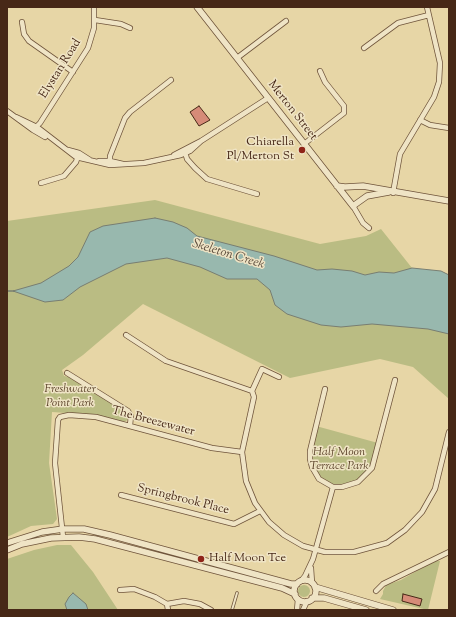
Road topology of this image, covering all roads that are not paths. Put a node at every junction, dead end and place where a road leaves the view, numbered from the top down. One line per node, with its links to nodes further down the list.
1 (94, 7): 5 (street, Elystan Road)
2 (197, 7): 10 (street, Merton Street)
3 (427, 7): 4 (street)
4 (429, 16): 9 (street); 16 (street)
5 (95, 20): 8 (street); 12 (street, Elystan Road)
6 (286, 21): 10 (street)
7 (22, 22): 12 (street)
8 (130, 28)
9 (364, 48)
10 (237, 58): 14 (street, Merton Street)
11 (320, 71): 19 (street)
12 (73, 72): 17 (street, Elystan Road)
13 (171, 80): 22 (street)
14 (268, 98): 19 (street, Merton Street); 20 (street)
15 (7, 111): 17 (street)
16 (420, 120): 18 (street); 25 (street)
17 (35, 128): 21 (street)
18 (449, 128)
19 (304, 144): 24 (street, Merton Street)
20 (186, 152): 22 (street); 26 (street)
21 (78, 156): 22 (street); 23 (street)
22 (110, 162)
23 (41, 183)
24 (337, 186): 25 (street); 28 (street, Merton Street)
25 (391, 192): 27 (street); 28 (street)
26 (257, 194)
27 (449, 201)
28 (353, 206): 29 (street, Merton Street)
29 (369, 228)
30 (126, 335): 35 (street)
31 (67, 373): 36 (street)
32 (279, 377): 35 (street)
33 (395, 380): 39 (street)
34 (325, 389): 39 (street)
35 (252, 391): 38 (street)
36 (130, 425): 38 (street, The Breezewater); 42 (street, The Breezewater)
37 (449, 432): 45 (street)
38 (242, 452): 41 (street)
39 (333, 487): 45 (street)
40 (121, 495): 41 (street, Springbrook Place)
41 (260, 511): 45 (street)
42 (63, 529): 43 (street, The Breezewater); 44 (street); 49 (street)
43 (63, 537): 46 (street); 54 (street)
44 (7, 543)
45 (316, 549): 48 (street)
46 (7, 550)
47 (449, 552): 52 (street)
48 (311, 566): 49 (street); 50 (street)
49 (299, 582): 50 (street); 54 (street)
50 (313, 585): 55 (street); 63 (street)
51 (120, 590): 56 (street)
52 (376, 591)
53 (237, 593): 59 (lane)
54 (296, 597): 55 (street); 60 (street)
55 (310, 600): 61 (street); 62 (street)
56 (167, 604): 57 (street); 58 (street)
57 (168, 610)
58 (211, 610)
59 (232, 610)
60 (297, 610)
61 (303, 610)
62 (366, 610)
63 (393, 610)

